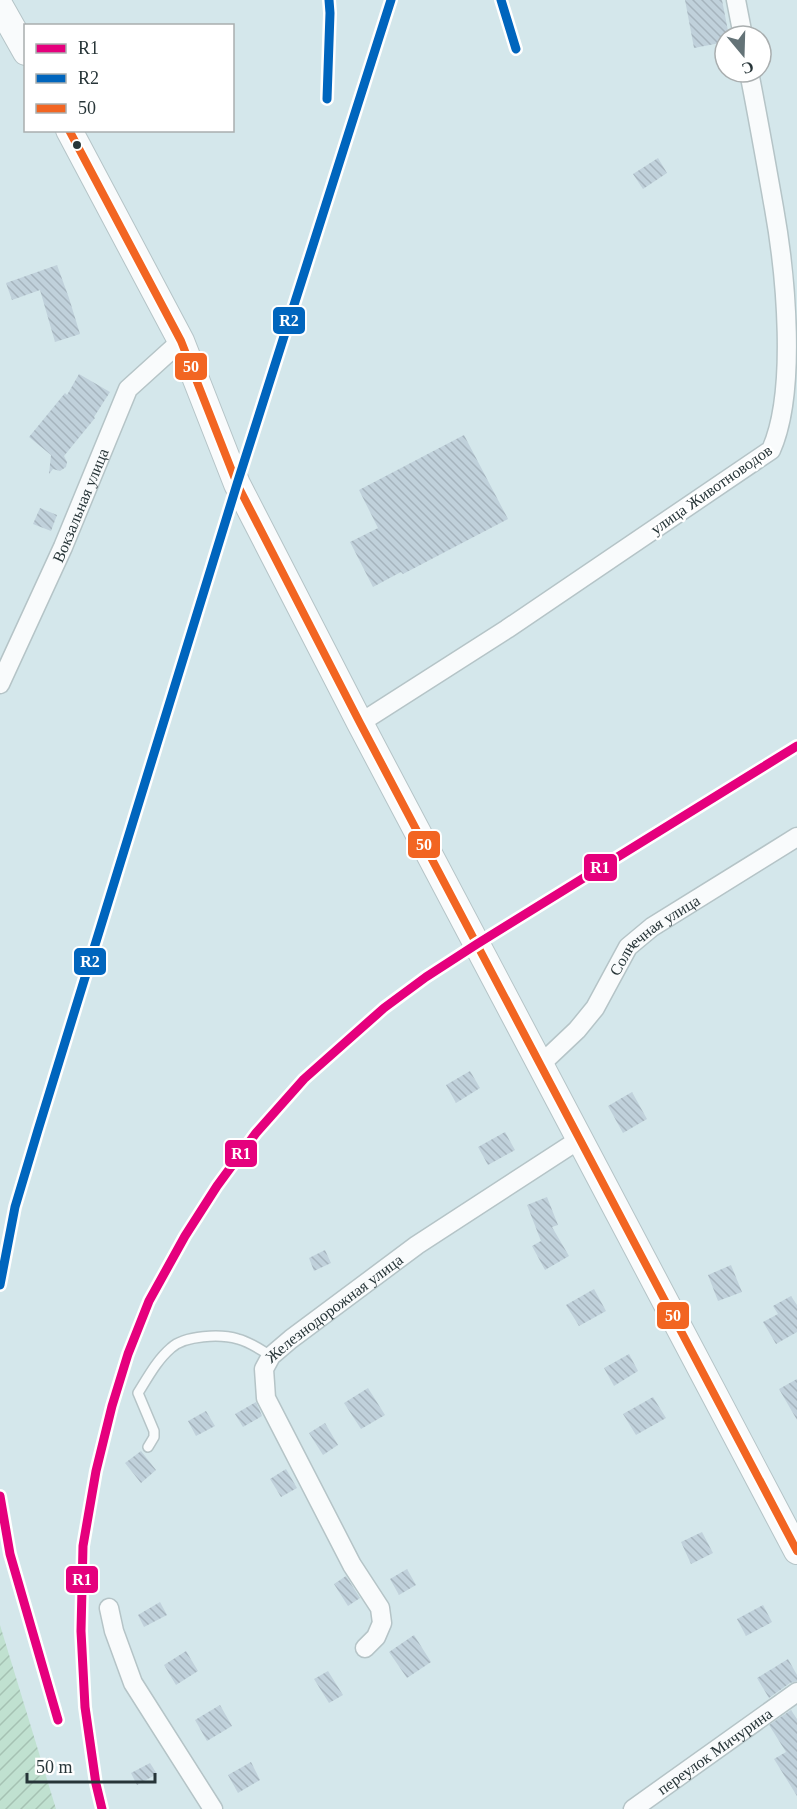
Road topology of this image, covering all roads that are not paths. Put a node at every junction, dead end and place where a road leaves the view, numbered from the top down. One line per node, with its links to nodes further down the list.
1 (736, 0): 3 (street)
2 (0, 6): 4 (main road)
3 (741, 24)
4 (24, 48)
5 (751, 84): 9 (street, улица Животноводов)
6 (70, 132): 7 (main road)
7 (181, 341): 8 (street, Вокзальная улица); 9 (main road)
8 (0, 684)
9 (360, 723): 11 (main road)
10 (797, 837): 11 (street, Солнечная улица)
11 (540, 1065): 12 (main road)
12 (580, 1139): 13 (street, Железнодорожная улица); 15 (main road)
13 (271, 1356): 14 (lane); 17 (street, Железнодорожная улица)
14 (148, 1447)
15 (797, 1551)
16 (109, 1608): 19 (street)
17 (365, 1648)
18 (797, 1692): 20 (street, переулок Мичурина)
19 (213, 1809)
20 (633, 1809)

